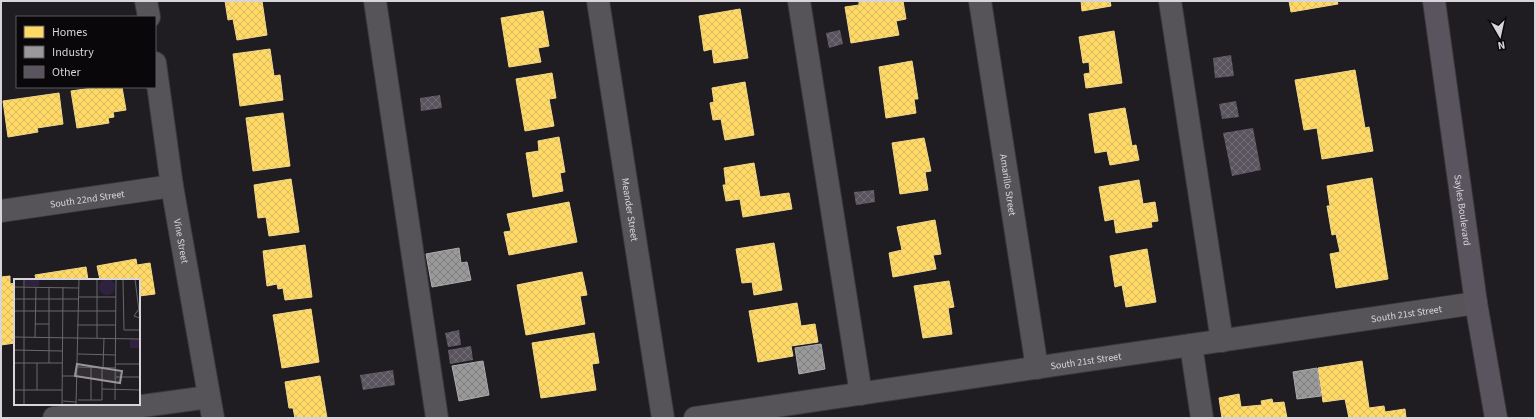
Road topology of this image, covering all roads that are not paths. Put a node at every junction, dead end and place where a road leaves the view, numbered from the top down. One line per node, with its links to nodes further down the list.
1 (146, 1): 8 (street)
2 (375, 1): 20 (street)
3 (598, 1): 21 (street, Meander Street)
4 (799, 1): 16 (street)
5 (980, 1): 15 (street, Amarillo Street)
6 (1170, 1): 13 (street)
7 (1434, 1): 12 (main road, Sayles Boulevard)
8 (149, 16)
9 (156, 70): 10 (street, Vine Street)
10 (172, 186): 11 (street, South 22nd Street); 17 (street, Vine Street)
11 (1, 211)
12 (1476, 303): 13 (street, South 21st Street); 24 (main road, Sayles Boulevard)
13 (1222, 341): 14 (street, South 21st Street)
14 (1191, 345): 15 (street, South 21st Street); 23 (street)
15 (1037, 368): 16 (street, South 21st Street)
16 (861, 394): 22 (street, South 21st Street)
17 (209, 397): 18 (street); 19 (street, Vine Street)
18 (54, 418)
19 (213, 418)
20 (437, 418)
21 (663, 418)
22 (695, 418)
23 (1202, 418)
24 (1496, 418)

